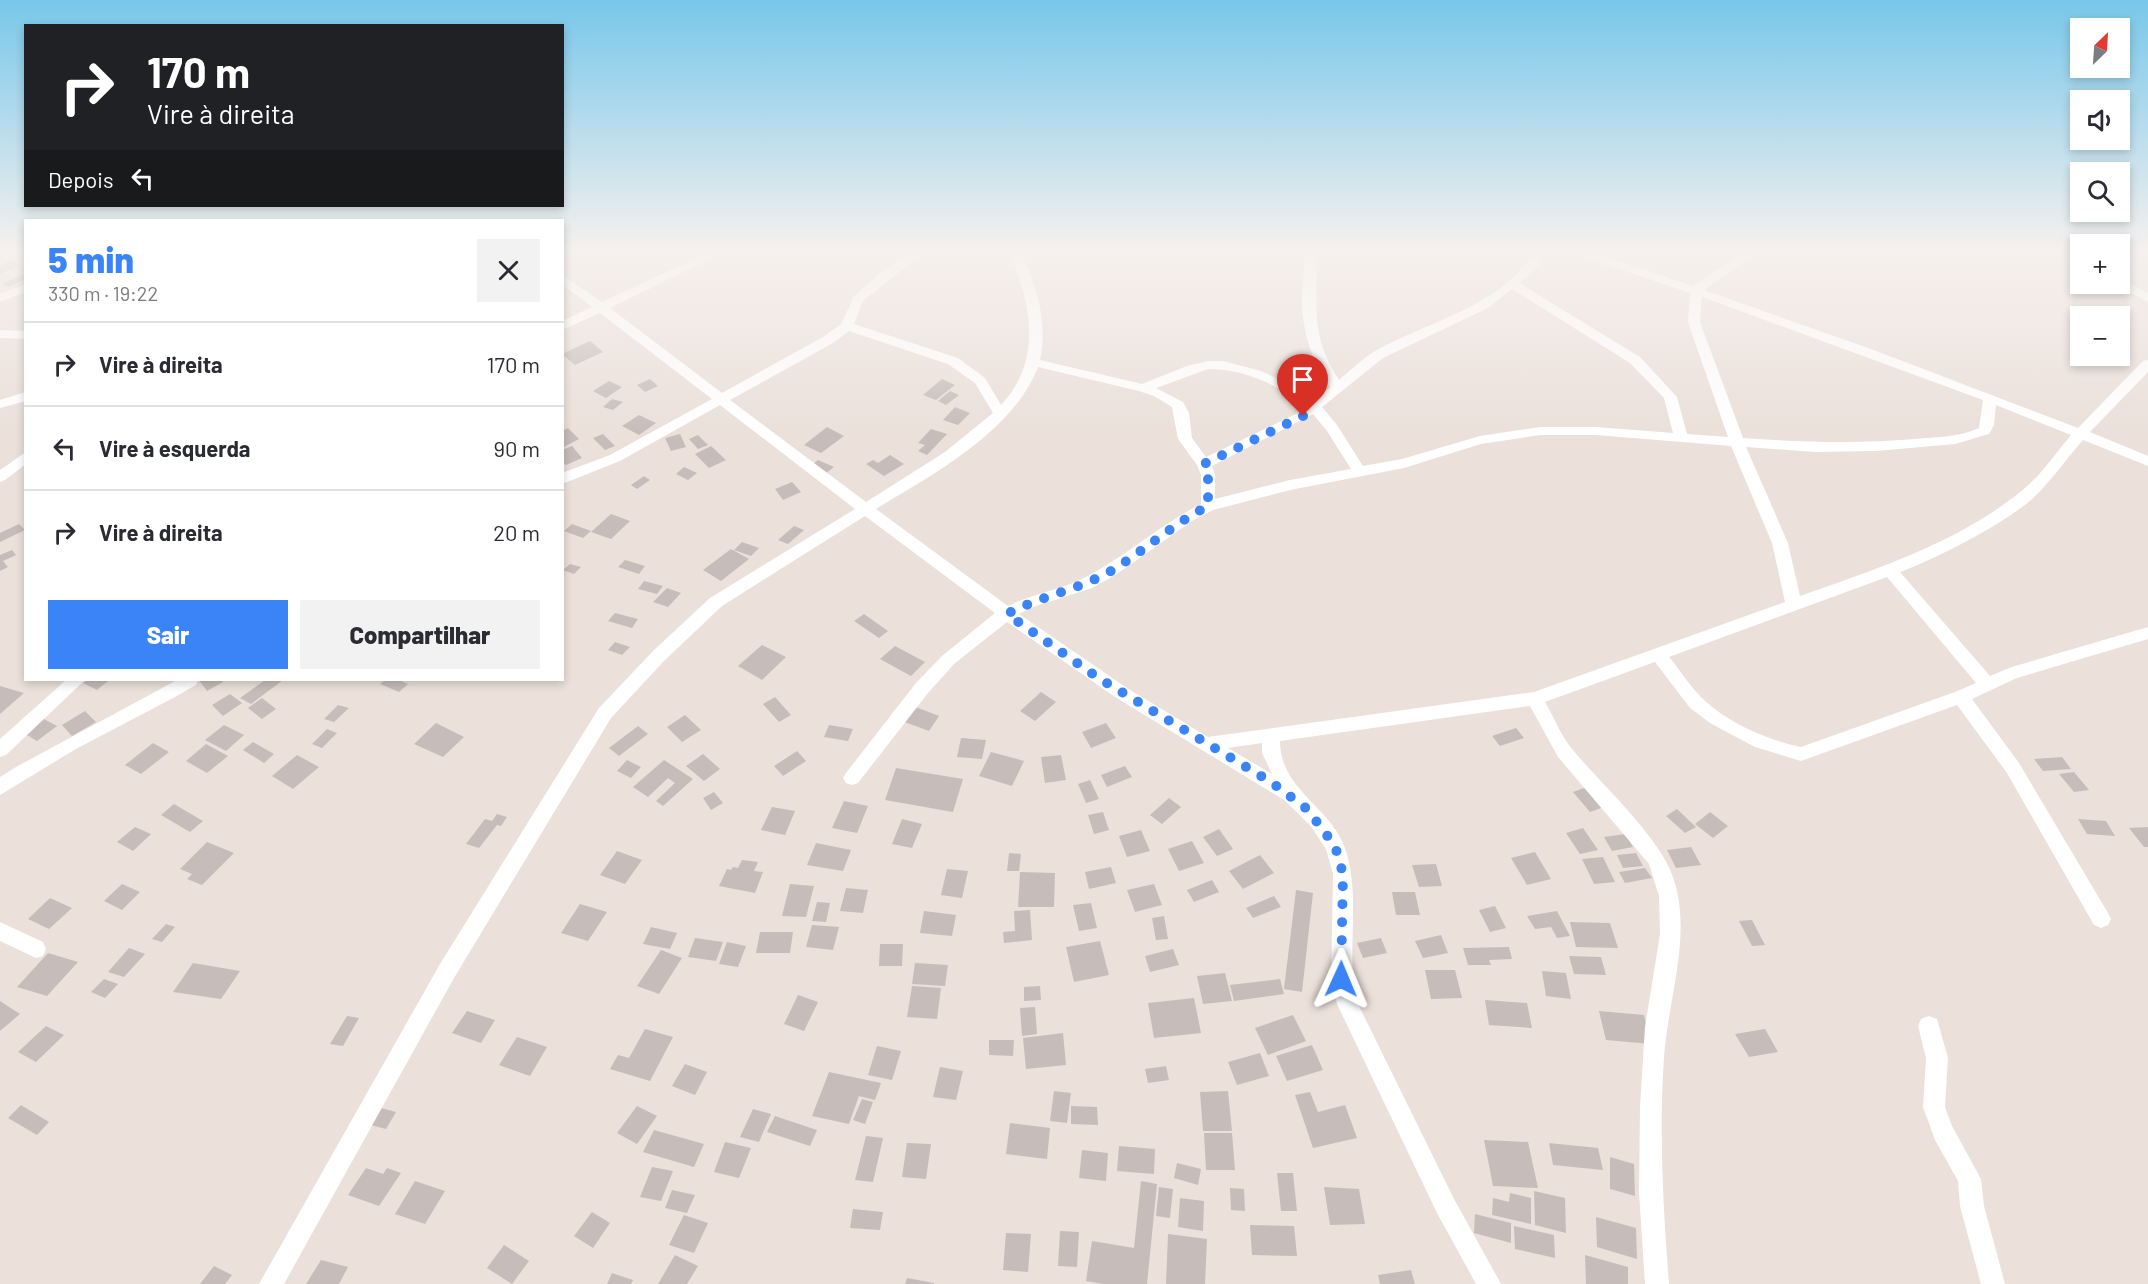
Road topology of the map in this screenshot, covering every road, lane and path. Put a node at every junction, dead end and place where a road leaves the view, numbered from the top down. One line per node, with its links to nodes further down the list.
1 (588, 313): 10 (street)
2 (608, 313): 19 (street)
3 (853, 313): 11 (street)
4 (1036, 313): 14 (street)
5 (1310, 313): 16 (street)
6 (1467, 313): 16 (street)
7 (1560, 313): 25 (street)
8 (1693, 313): 26 (street)
9 (1757, 313): 20 (street)
10 (564, 325)
11 (848, 326): 19 (street); 23 (street)
12 (0, 334): 13 (street)
13 (24, 335)
14 (1032, 362): 17 (street); 23 (street)
15 (2148, 364): 24 (street)
16 (1338, 387): 22 (street)
17 (1143, 388): 22 (street); 29 (street)
18 (24, 397): 21 (street)
19 (721, 398): 32 (street); 34 (street)
20 (1990, 399): 24 (street); 26 (street)
21 (0, 404)
22 (1312, 407): 29 (street); 30 (street)
23 (1000, 412): 34 (street)
24 (2081, 434): 28 (street); 35 (street)
25 (1682, 439): 26 (street); 30 (street)
26 (1738, 444): 36 (street)
27 (24, 458): 31 (street)
28 (2148, 461)
29 (1204, 464): 33 (street)
30 (1360, 472): 33 (street)
31 (0, 477)
32 (564, 478)
33 (1208, 506): 37 (street)
34 (865, 509): 37 (street); 55 (street)
35 (1890, 570): 36 (street); 42 (street)
36 (1794, 606): 39 (street)
37 (1007, 614): 46 (street); 48 (street)
38 (2148, 633): 42 (street)
39 (1658, 654): 43 (street); 44 (street)
40 (76, 681): 47 (street)
41 (188, 681): 49 (street)
42 (1987, 684): 43 (street)
43 (1961, 697): 51 (street)
44 (1535, 699): 45 (street); 57 (street)
45 (1271, 736): 46 (street); 50 (street)
46 (1207, 744): 50 (street)
47 (0, 750)
48 (852, 778)
49 (0, 787)
50 (1292, 795): 56 (street)
51 (2101, 919)
52 (0, 931): 53 (street)
53 (36, 949)
54 (1929, 1026): 58 (street)
55 (271, 1284)
56 (1489, 1284)
57 (1657, 1284)
58 (1993, 1284)

